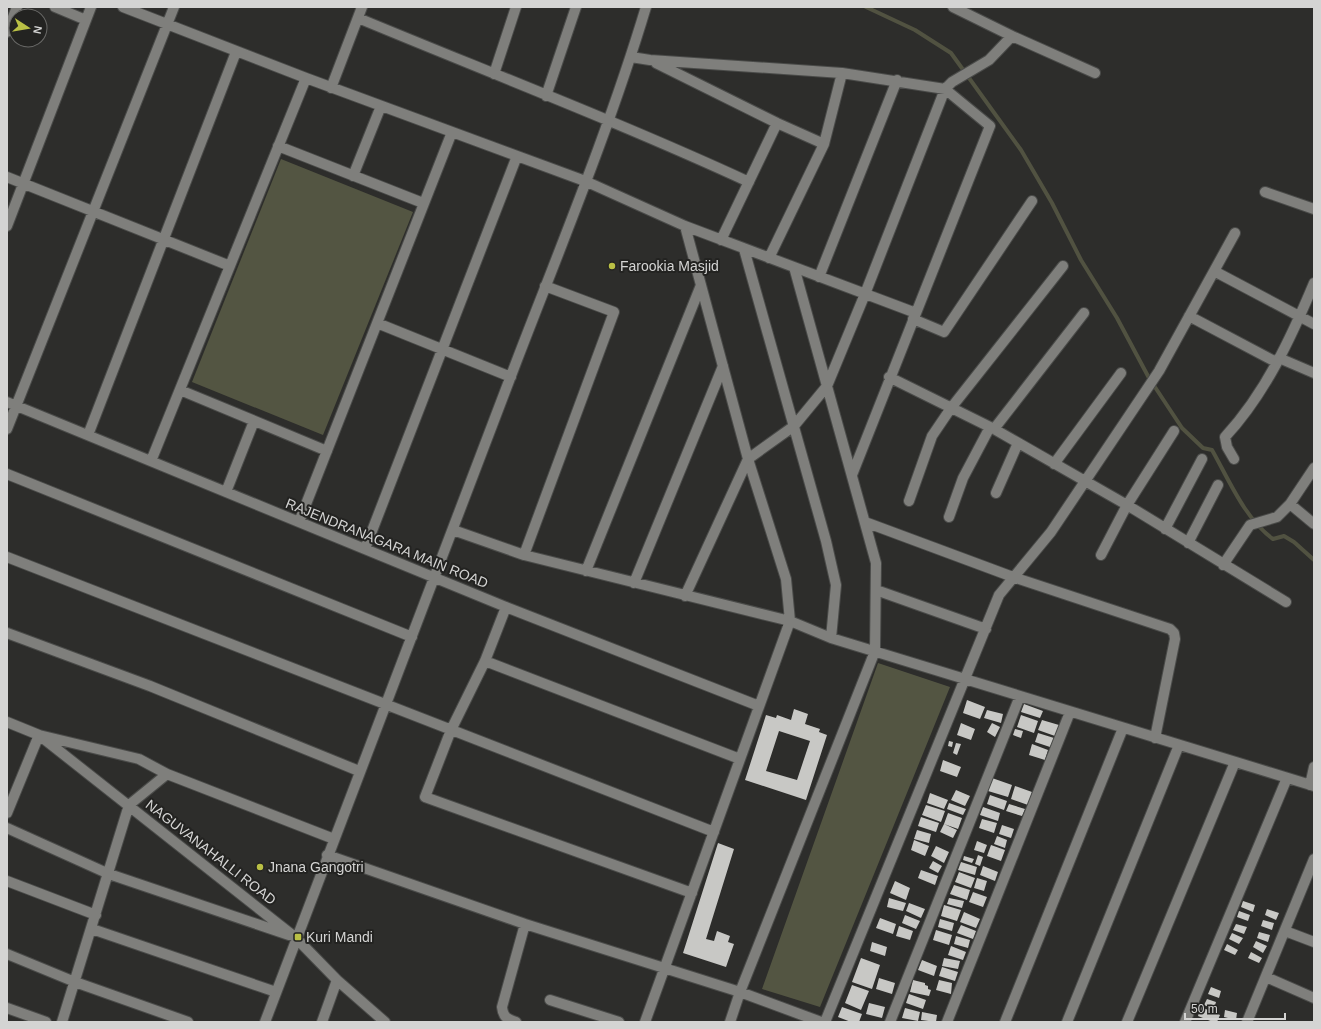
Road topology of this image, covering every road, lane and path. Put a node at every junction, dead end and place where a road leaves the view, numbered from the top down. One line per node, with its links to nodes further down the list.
1 (17, 7): 14 (street)
2 (54, 7): 12 (street)
3 (91, 7): 12 (street)
4 (123, 7): 13 (street)
5 (174, 7): 13 (street)
6 (362, 7): 11 (street)
7 (516, 7): 21 (street)
8 (576, 7): 26 (street)
9 (646, 7): 17 (street)
10 (953, 7): 15 (street)
11 (358, 18): 21 (street); 24 (street)
12 (86, 20): 38 (street)
13 (166, 25): 16 (street); 43 (street)
14 (7, 32)
15 (1012, 36): 20 (street); 25 (street)
16 (236, 52): 22 (street); 47 (street)
17 (631, 56): 18 (street); 28 (street)
18 (650, 60): 19 (street); 29 (street)
19 (842, 72): 23 (street); 31 (street)
20 (1095, 73)
21 (494, 74): 26 (street)
22 (306, 78): 24 (street); 32 (street)
23 (897, 80): 25 (street); 55 (street)
24 (331, 88): 27 (street)
25 (945, 88): 59 (street); 61 (street)
26 (546, 96): 28 (street)
27 (381, 106): 30 (street); 34 (street)
28 (608, 121): 36 (street); 37 (street)
29 (776, 123): 31 (street); 37 (street)
30 (452, 132): 33 (street); 41 (street)
31 (824, 144): 50 (street)
32 (278, 146): 34 (street); 51 (street)
33 (517, 156): 36 (street); 66 (street)
34 (353, 176): 41 (street)
35 (7, 177): 38 (street)
36 (585, 181): 45 (street); 58 (street)
37 (749, 182): 48 (street)
38 (23, 184): 43 (street); 44 (street)
39 (1265, 192): 42 (street)
40 (1032, 201): 61 (street)
41 (423, 203): 64 (street)
42 (1314, 209)
43 (93, 212): 47 (street); 75 (street)
44 (7, 226)
45 (685, 226): 48 (street); 57 (street)
46 (1236, 233): 54 (street)
47 (163, 240): 51 (street); 82 (street)
48 (721, 240): 49 (street)
49 (744, 249): 50 (street); 78 (street)
50 (769, 258): 53 (street)
51 (230, 266): 74 (street)
52 (1063, 266): 76 (street)
53 (794, 267): 55 (street); 73 (street)
54 (1214, 271): 62 (street); 63 (street)
55 (819, 277): 59 (street)
56 (1314, 283): 63 (street)
57 (701, 285): 68 (street); 112 (street)
58 (545, 286): 71 (street); 108 (street)
59 (865, 294): 61 (street); 73 (street)
60 (1084, 313): 79 (street)
61 (914, 316): 72 (street)
62 (1189, 316): 67 (street); 93 (street)
63 (1300, 317): 65 (street); 67 (street)
64 (377, 323): 66 (street); 84 (street)
65 (1314, 324)
66 (442, 349): 71 (street); 107 (street)
67 (1277, 360): 70 (street); 87 (street)
68 (723, 366): 85 (street); 115 (street)
69 (1121, 373): 89 (street)
70 (1314, 373)
71 (511, 377): 105 (street)
72 (889, 377): 76 (street); 92 (street)
73 (827, 386): 78 (street); 92 (street)
74 (180, 390): 77 (street); 88 (street)
75 (12, 404): 80 (street); 82 (street, RAJENDRANAGARA MAIN ROAD)
76 (951, 408): 79 (street); 97 (street)
77 (254, 421): 84 (street); 95 (street)
78 (794, 426): 85 (street); 124 (street)
79 (992, 428): 83 (street); 100 (street)
80 (7, 429)
81 (1174, 431): 99 (street)
82 (88, 435): 88 (street, RAJENDRANAGARA MAIN ROAD)
83 (1018, 443): 89 (street); 96 (street)
84 (327, 451): 101 (street)
85 (748, 459): 117 (street); 120 (street)
86 (1202, 459): 104 (street)
87 (1234, 460)
88 (151, 461): 95 (street, RAJENDRANAGARA MAIN ROAD)
89 (1054, 464): 93 (street)
90 (1314, 468): 98 (street)
91 (7, 474): 123 (street)
92 (852, 475): 102 (street)
93 (1083, 481): 99 (street); 113 (street)
94 (1218, 485): 106 (street)
95 (226, 492): 101 (street, RAJENDRANAGARA MAIN ROAD)
96 (996, 493)
97 (909, 501)
98 (1290, 504): 103 (street); 111 (street)
99 (1127, 505): 104 (street); 109 (street)
100 (949, 517)
101 (299, 522): 107 (street, RAJENDRANAGARA MAIN ROAD)
102 (865, 522): 113 (street); 116 (street)
103 (1314, 524)
104 (1165, 529): 106 (street)
105 (453, 530): 108 (street); 114 (street)
106 (1188, 543): 111 (street)
107 (365, 549): 114 (street, RAJENDRANAGARA MAIN ROAD)
108 (524, 555): 112 (street)
109 (1101, 555)
110 (7, 557): 129 (street)
111 (1223, 565): 118 (street)
112 (586, 571): 115 (street)
113 (1013, 577): 121 (street); 136 (street)
114 (435, 578): 119 (street, RAJENDRANAGARA MAIN ROAD); 123 (street)
115 (634, 583): 117 (street)
116 (876, 590): 121 (street); 125 (street)
117 (685, 596): 120 (street)
118 (1286, 602)
119 (506, 607): 126 (street); 130 (street, RAJENDRANAGARA MAIN ROAD)
120 (790, 621): 124 (street); 130 (street)
121 (986, 629): 127 (street)
122 (7, 633): 141 (street)
123 (412, 637): 129 (street)
124 (831, 638): 125 (street)
125 (875, 652): 127 (street); 167 (street)
126 (485, 661): 134 (street); 138 (street)
127 (966, 679): 128 (street); 183 (street)
128 (1020, 696): 131 (street); 184 (street)
129 (386, 703): 134 (street); 141 (street)
130 (759, 706): 138 (street)
131 (1070, 712): 133 (street); 185 (street)
132 (7, 722): 135 (street, NAGUVANAHALLI ROAD)
133 (1123, 728): 136 (street); 186 (street)
134 (451, 730): 148 (street); 154 (street)
135 (39, 735): 142 (street); 145 (street, NAGUVANAHALLI ROAD); 146 (street)
136 (1156, 738): 137 (street)
137 (1179, 745): 139 (street); 187 (street)
138 (740, 759): 148 (street)
139 (1235, 762): 143 (street); 188 (street)
140 (1314, 767): 144 (street)
141 (359, 771): 149 (street)
142 (167, 774): 145 (street); 149 (street)
143 (1287, 778): 144 (street); 189 (street)
144 (1312, 786)
145 (129, 805): 152 (street); 159 (street, NAGUVANAHALLI ROAD)
146 (7, 813)
147 (7, 828): 152 (street)
148 (714, 832): 154 (street)
149 (334, 839): 150 (street)
150 (326, 855): 156 (street); 159 (street)
151 (1314, 859): 158 (street)
152 (110, 874): 155 (street); 159 (street)
153 (7, 881): 155 (street)
154 (692, 894): 162 (street)
155 (96, 915): 157 (street)
156 (525, 924): 162 (street); 178 (street)
157 (92, 929): 165 (street); 166 (street)
158 (1285, 931): 160 (street); 163 (street)
159 (296, 938): 164 (street, NAGUVANAHALLI ROAD); 166 (street)
160 (1314, 942)
161 (7, 954): 165 (street)
162 (663, 969): 167 (street); 180 (street)
163 (1266, 977): 168 (street); 190 (street)
164 (337, 980): 171 (street, NAGUVANAHALLI ROAD); 176 (street)
165 (75, 982): 173 (street); 174 (street)
166 (276, 992): 175 (street)
167 (740, 992): 181 (street); 182 (street)
168 (1314, 998)
169 (550, 1000): 179 (street)
170 (7, 1008): 172 (street)
171 (375, 1018): 177 (street, NAGUVANAHALLI ROAD)
172 (46, 1022)
173 (62, 1022)
174 (188, 1022)
175 (265, 1022)
176 (322, 1022)
177 (385, 1022)
178 (516, 1022)
179 (619, 1022)
180 (645, 1022)
181 (730, 1022)
182 (821, 1022)
183 (825, 1022)
184 (890, 1022)
185 (947, 1022)
186 (1005, 1022)
187 (1068, 1022)
188 (1127, 1022)
189 (1185, 1022)
190 (1248, 1022)

